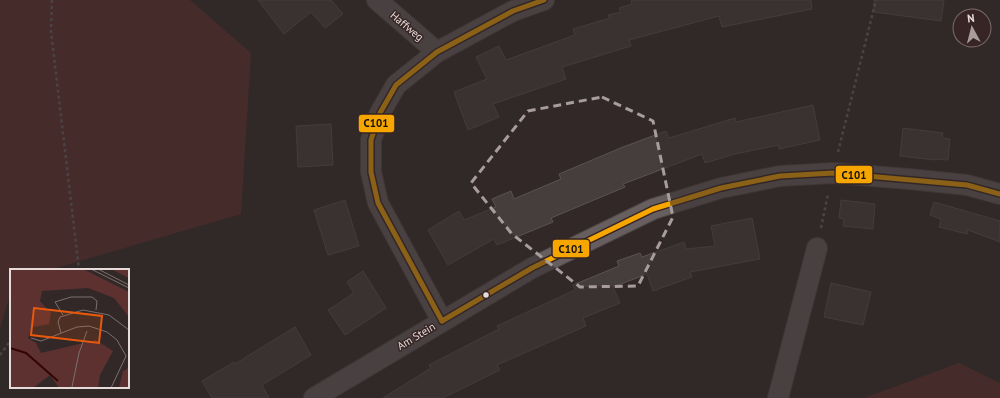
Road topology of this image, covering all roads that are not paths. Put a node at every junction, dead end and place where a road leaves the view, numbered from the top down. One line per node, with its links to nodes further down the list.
1 (377, 0): 3 (street, Haffweg)
2 (544, 0): 3 (street)
3 (437, 52): 6 (street)
4 (1000, 194): 6 (street, Am Stein)
5 (817, 248): 8 (street)
6 (442, 321): 7 (street, Am Stein)
7 (314, 398)
8 (778, 398)

